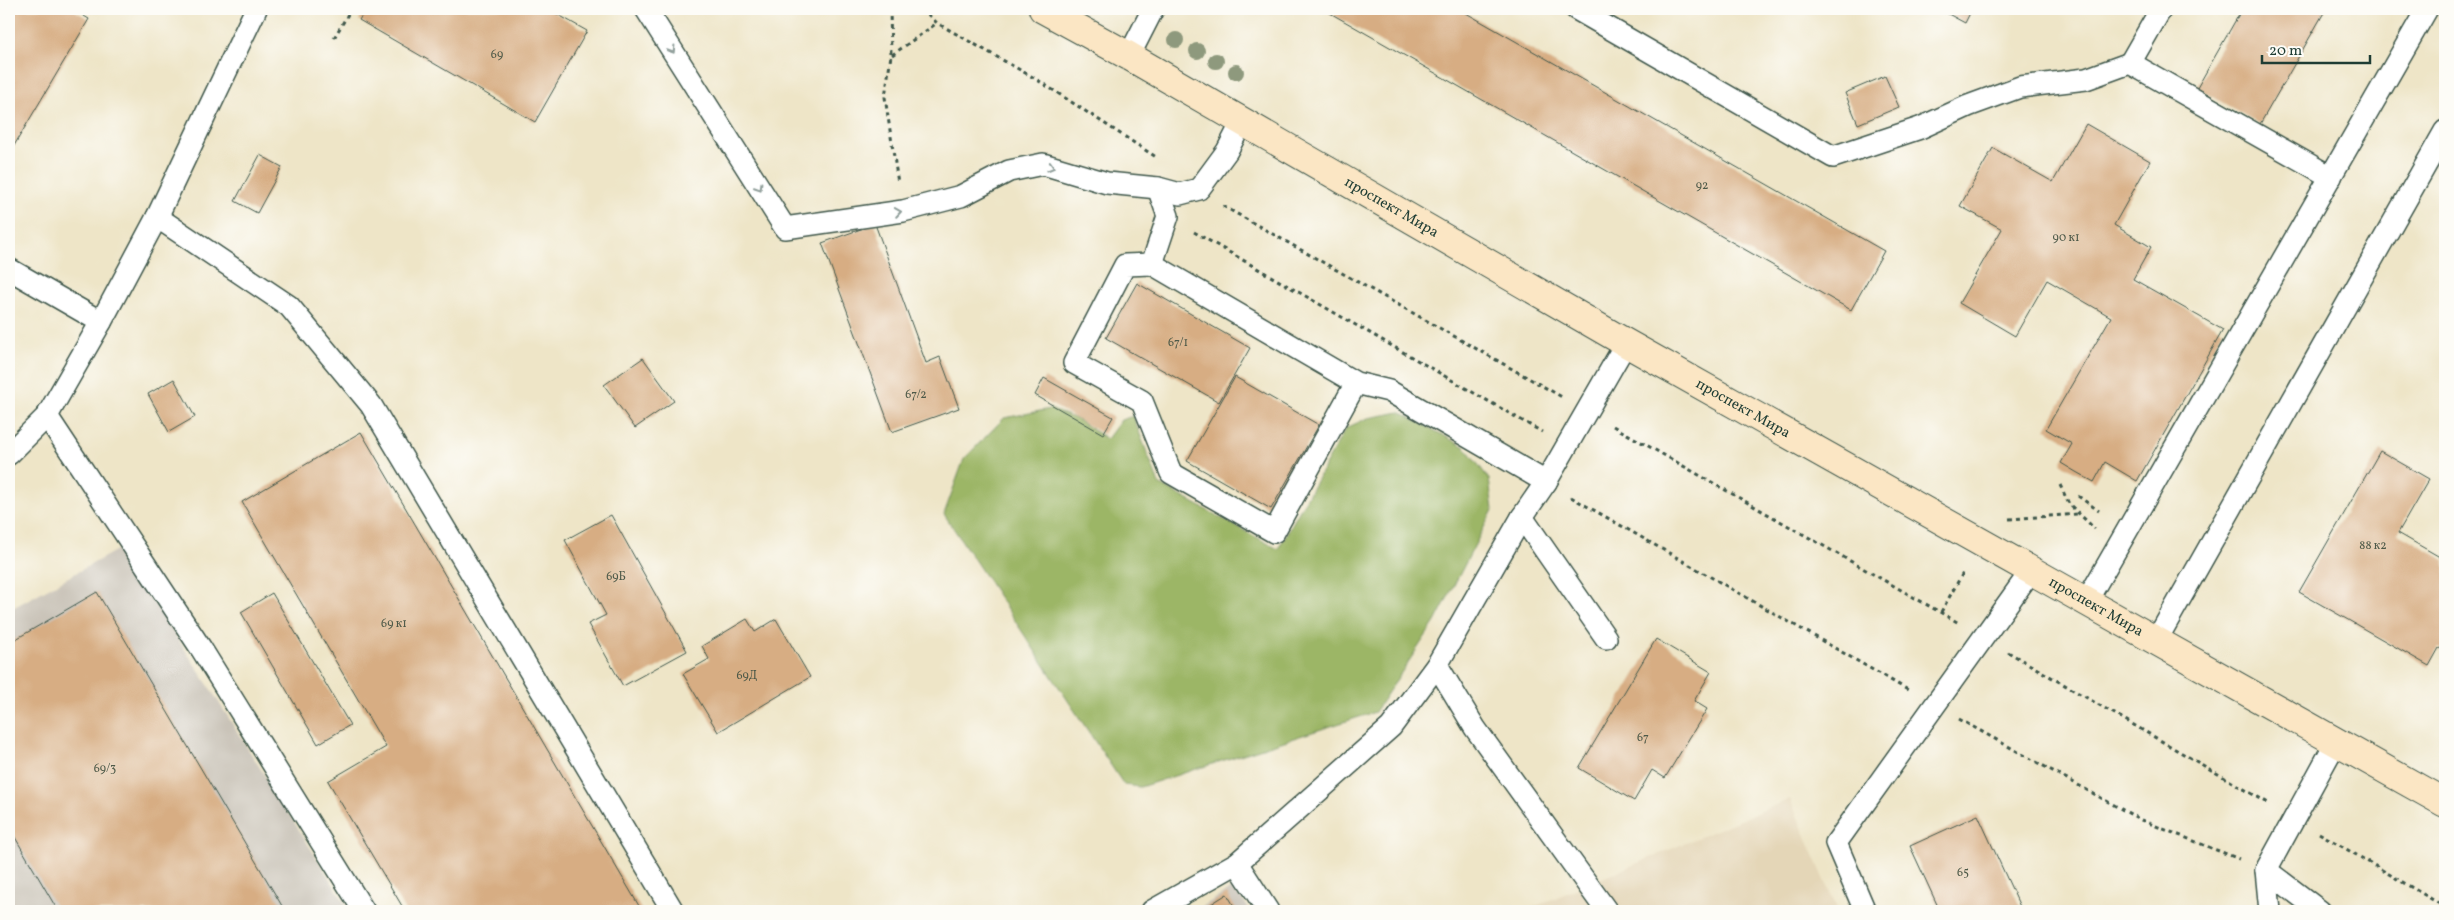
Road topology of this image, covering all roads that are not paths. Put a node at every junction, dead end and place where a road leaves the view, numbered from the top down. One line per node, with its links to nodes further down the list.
1 (256, 9): 14 (lane)
2 (646, 9): 13 (lane, one-way to 13)
3 (1043, 9): 8 (main road, проспект Мира)
4 (1153, 9): 8 (lane)
5 (1576, 9): 9 (lane)
6 (2162, 9): 9 (lane)
7 (2427, 9): 12 (lane)
8 (1129, 56): 10 (main road, проспект Мира)
9 (2130, 63): 12 (lane)
10 (1242, 122): 13 (lane); 18 (main road, проспект Мира)
11 (2445, 131): 27 (lane)
12 (2332, 177): 25 (lane)
13 (1158, 188): 15 (lane)
14 (157, 216): 17 (lane); 35 (lane)
15 (1152, 264): 19 (lane); 19 (lane)
16 (9, 269): 17 (lane)
17 (100, 322): 20 (lane)
18 (1626, 343): 22 (lane); 24 (main road, проспект Мира)
19 (1356, 383): 22 (lane)
20 (47, 416): 21 (lane); 34 (lane)
21 (9, 454)
22 (1546, 482): 23 (lane)
23 (1522, 517): 26 (lane); 28 (lane)
24 (2031, 571): 25 (main road, проспект Мира); 38 (lane)
25 (2086, 602): 27 (main road, проспект Мира)
26 (1606, 638)
27 (2156, 641): 29 (main road, проспект Мира)
28 (1436, 666): 31 (lane); 33 (lane)
29 (2336, 742): 30 (main road, проспект Мира); 32 (lane)
30 (2445, 803)
31 (1237, 863): 36 (lane); 37 (lane)
32 (2266, 870): 39 (lane); 40 (lane)
33 (1606, 910)
34 (364, 911)
35 (673, 911)
36 (1153, 911)
37 (1268, 911)
38 (1865, 911)
39 (2270, 911)
40 (2320, 911)

